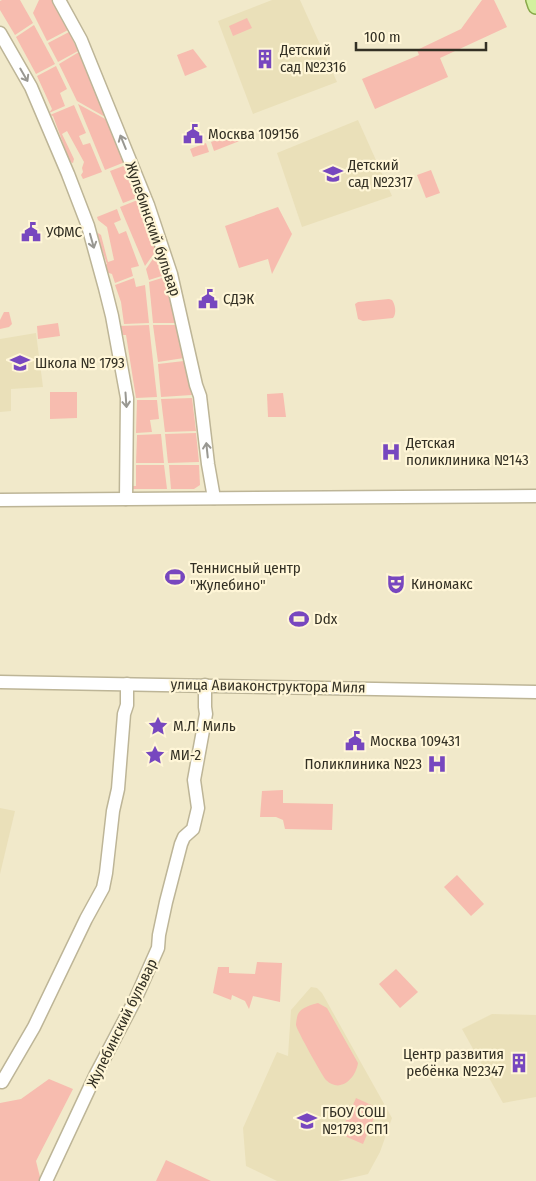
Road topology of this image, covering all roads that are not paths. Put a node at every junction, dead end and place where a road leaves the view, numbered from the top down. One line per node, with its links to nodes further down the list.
1 (59, 0): 6 (street, Жулебинский бульвар, one-way to 1)
2 (534, 0): 3 (main road)
3 (536, 6)
4 (0, 33): 7 (street, one-way to 7)
5 (536, 496): 6 (street)
6 (214, 498): 7 (street)
7 (126, 499): 8 (street)
8 (0, 500)
9 (0, 682): 10 (street, улица Авиаконструктора Миля)
10 (127, 684): 11 (street, улица Авиаконструктора Миля); 13 (street)
11 (205, 685): 12 (street, улица Авиаконструктора Миля); 14 (street, Жулебинский бульвар)
12 (536, 692)
13 (2, 1082)
14 (46, 1181)

